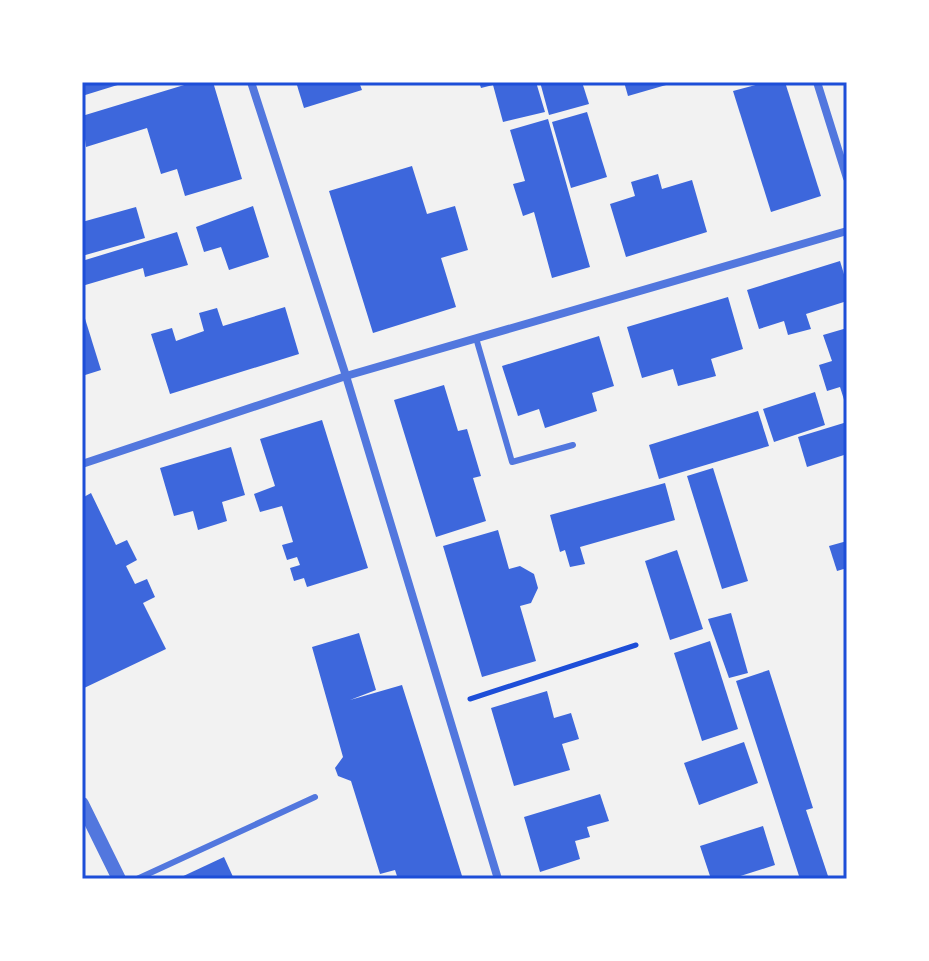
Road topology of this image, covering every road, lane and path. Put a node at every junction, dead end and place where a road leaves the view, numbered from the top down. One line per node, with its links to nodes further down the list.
1 (251, 82): 6 (street)
2 (817, 82): 3 (street)
3 (847, 178)
4 (847, 231): 5 (street)
5 (476, 338): 6 (street); 7 (lane)
6 (346, 376): 8 (street); 10 (street)
7 (573, 445)
8 (82, 464)
9 (636, 645): 10 (path)
10 (446, 706): 15 (street)
11 (315, 797): 14 (lane)
12 (82, 804): 13 (street)
13 (119, 879)
14 (137, 879)
15 (498, 879)

